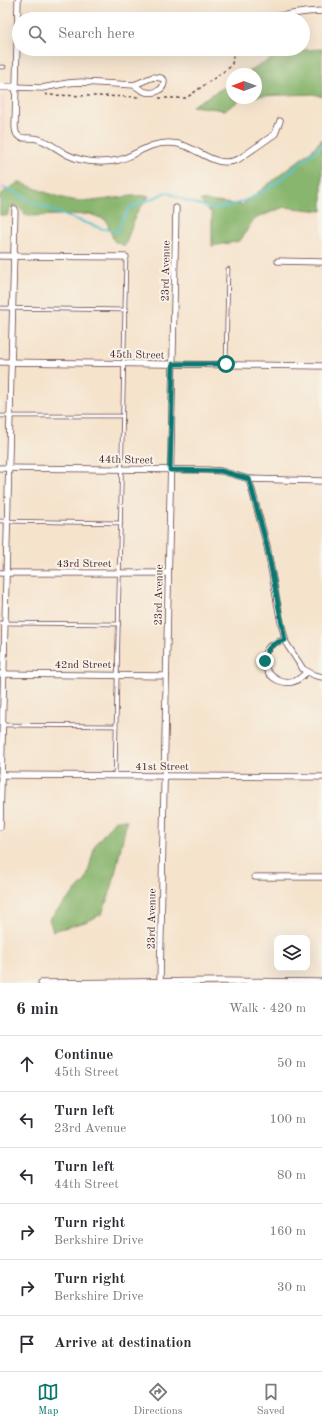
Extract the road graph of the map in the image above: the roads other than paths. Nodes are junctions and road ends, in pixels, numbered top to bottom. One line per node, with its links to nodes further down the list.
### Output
1 (18, 0): 3 (street)
2 (322, 11): 4 (street)
3 (18, 12)
4 (306, 12)
5 (17, 56): 8 (street)
6 (134, 85): 6 (street); 8 (street)
7 (0, 87): 8 (street)
8 (16, 87): 9 (street)
9 (280, 121)
10 (176, 208): 24 (street, 23rd Avenue)
11 (15, 209): 13 (street)
12 (0, 256): 13 (street)
13 (14, 256): 14 (street); 19 (street)
14 (126, 257): 20 (lane)
15 (278, 261): 16 (street)
16 (322, 262)
17 (228, 269): 25 (lane)
18 (0, 308): 19 (lane)
19 (13, 309): 20 (lane); 22 (street)
20 (126, 310): 23 (lane)
21 (0, 362): 22 (street, 45th Street)
22 (11, 362): 23 (street, 45th Street); 28 (street)
23 (124, 364): 24 (street, 45th Street); 29 (lane)
24 (173, 364): 25 (street, 45th Street); 33 (street, 23rd Avenue)
25 (226, 364): 26 (street, 45th Street)
26 (322, 366)
27 (0, 416): 28 (lane)
28 (10, 416): 29 (lane); 31 (street)
29 (123, 416): 32 (lane)
30 (0, 468): 31 (street, 44th Street)
31 (9, 468): 32 (street, 44th Street); 37 (street)
32 (122, 469): 33 (street, 44th Street); 38 (lane)
33 (170, 470): 34 (street, 44th Street); 41 (street, 23rd Avenue)
34 (249, 479): 35 (street, 44th Street); 44 (street)
35 (322, 481)
36 (0, 521): 37 (lane)
37 (8, 521): 38 (lane); 39 (street)
38 (121, 523): 40 (lane)
39 (3, 573): 40 (street, 43rd Street); 42 (street)
40 (120, 573): 41 (street, 43rd Street); 43 (lane)
41 (168, 574): 48 (street, 23rd Avenue)
42 (2, 623): 43 (lane); 46 (street)
43 (119, 624): 47 (lane)
44 (285, 640): 45 (street); 45 (street)
45 (307, 672): 49 (street)
46 (2, 674): 47 (street, 42nd Street); 50 (street)
47 (117, 674): 48 (street, 42nd Street); 51 (lane)
48 (166, 676): 53 (street, 23rd Avenue)
49 (322, 677)
50 (2, 725): 51 (lane); 52 (street)
51 (116, 726): 54 (lane)
52 (1, 776): 54 (street, 41st Street); 56 (street)
53 (164, 776): 54 (street, 41st Street); 55 (street, 41st Street); 59 (street, 23rd Avenue)
54 (115, 777)
55 (322, 777)
56 (0, 827)
57 (255, 877): 58 (street)
58 (322, 877)
59 (160, 982): 60 (street); 62 (street)
60 (220, 982): 61 (street)
61 (322, 982)
62 (41, 983)

